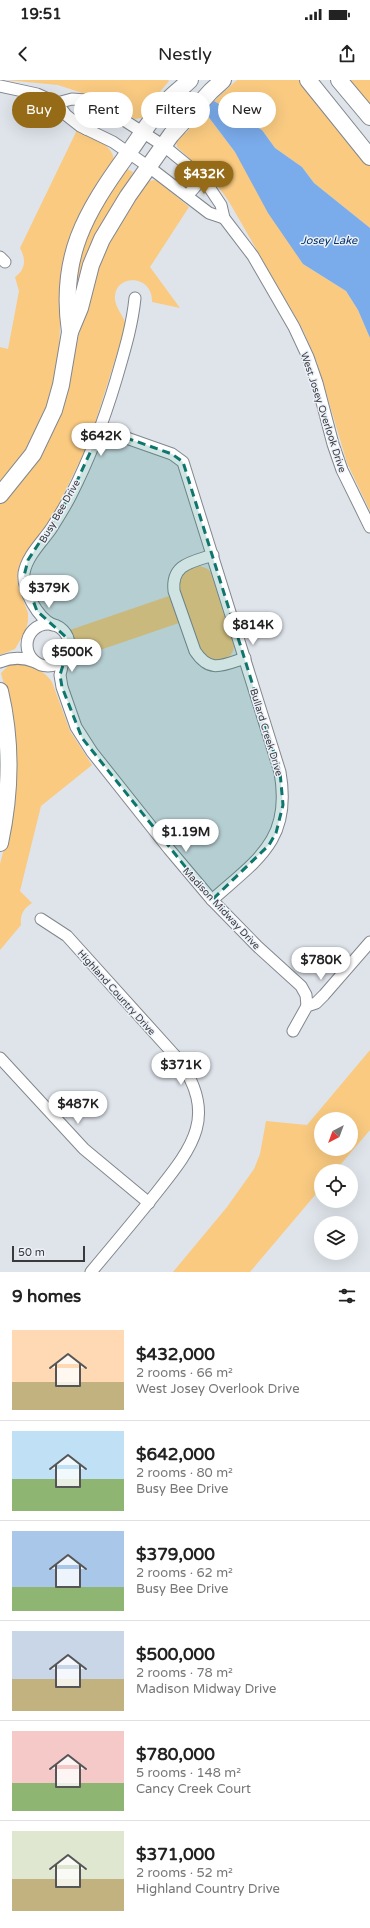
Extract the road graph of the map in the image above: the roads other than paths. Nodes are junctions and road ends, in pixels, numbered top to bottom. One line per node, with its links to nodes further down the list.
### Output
1 (190, 80): 11 (street)
2 (223, 80): 12 (street)
3 (308, 80): 14 (street)
4 (339, 80): 8 (street)
5 (0, 86): 6 (street)
6 (28, 92)
7 (66, 115): 10 (street)
8 (370, 117)
9 (133, 126): 11 (street, West Josey Overlook Drive)
10 (86, 129): 13 (street)
11 (143, 132): 12 (street, West Josey Overlook Drive); 13 (street)
12 (164, 146): 15 (street); 16 (street, West Josey Overlook Drive)
13 (129, 152): 15 (street); 20 (street)
14 (370, 157)
15 (149, 167): 17 (street); 20 (street)
16 (203, 178): 17 (street); 18 (street, West Josey Overlook Drive)
17 (187, 196): 18 (street)
18 (224, 218): 23 (street, West Josey Overlook Drive)
19 (135, 298): 21 (street, Busy Bee Drive)
20 (70, 332): 22 (street)
21 (101, 429): 24 (street, Bullard Creek Drive); 25 (street, Busy Bee Drive)
22 (0, 495)
23 (370, 527)
24 (213, 555): 29 (street, Bullard Creek Drive); 29 (street)
25 (34, 607): 26 (street, Busy Bee Drive); 27 (street)
26 (53, 625): 27 (street); 28 (street)
27 (29, 636): 30 (street); 31 (street)
28 (64, 658): 31 (street); 32 (street, Madison Midway Drive)
29 (245, 658): 35 (street, Bullard Creek Drive)
30 (5, 660): 31 (street)
31 (38, 663): 32 (street, Madison Midway Drive)
32 (62, 687): 35 (street, Madison Midway Drive)
33 (0, 691): 34 (street)
34 (0, 843)
35 (212, 900): 38 (street, Madison Midway Drive)
36 (41, 919): 41 (street, Highland Country Drive)
37 (370, 942): 38 (street)
38 (307, 1006): 39 (street)
39 (293, 1031)
40 (0, 1058): 41 (street)
41 (149, 1203): 42 (street, Highland Country Drive)
42 (91, 1272)

